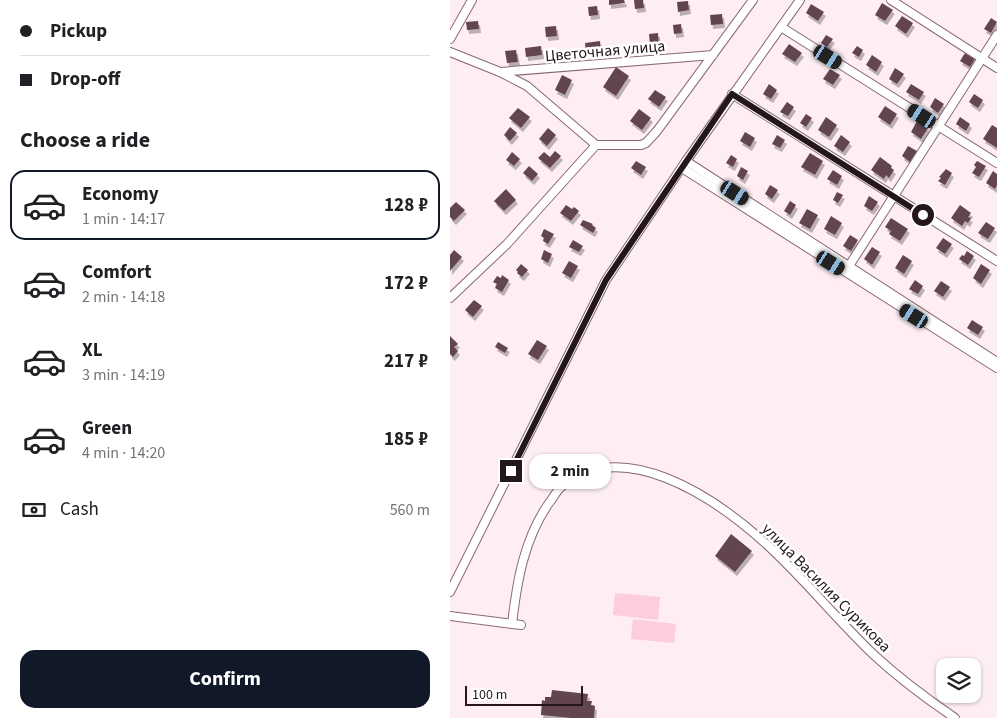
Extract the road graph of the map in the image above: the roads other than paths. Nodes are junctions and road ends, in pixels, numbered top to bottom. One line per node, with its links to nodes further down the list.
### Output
1 (472, 0): 7 (street)
2 (753, 0): 9 (street)
3 (800, 0): 5 (street)
4 (891, 0): 10 (street)
5 (780, 27): 13 (street); 14 (street)
6 (997, 35): 10 (street)
7 (450, 39)
8 (450, 52): 12 (street)
9 (713, 55): 12 (street, Цветочная улица); 15 (street)
10 (982, 58): 11 (street); 14 (street)
11 (997, 68)
12 (500, 72): 15 (street)
13 (732, 94): 17 (street); 18 (street)
14 (938, 126): 16 (street); 18 (street)
15 (596, 145): 21 (street)
16 (997, 163)
17 (684, 165): 20 (street); 23 (street); 24 (street)
18 (893, 196): 19 (street); 20 (street)
19 (997, 261)
20 (849, 266): 22 (street)
21 (450, 298)
22 (997, 362)
23 (997, 368)
24 (450, 592)
25 (450, 616): 26 (street)
26 (512, 624): 27 (street); 28 (street, улица Василия Сурикова)
27 (521, 625)
28 (955, 718)

